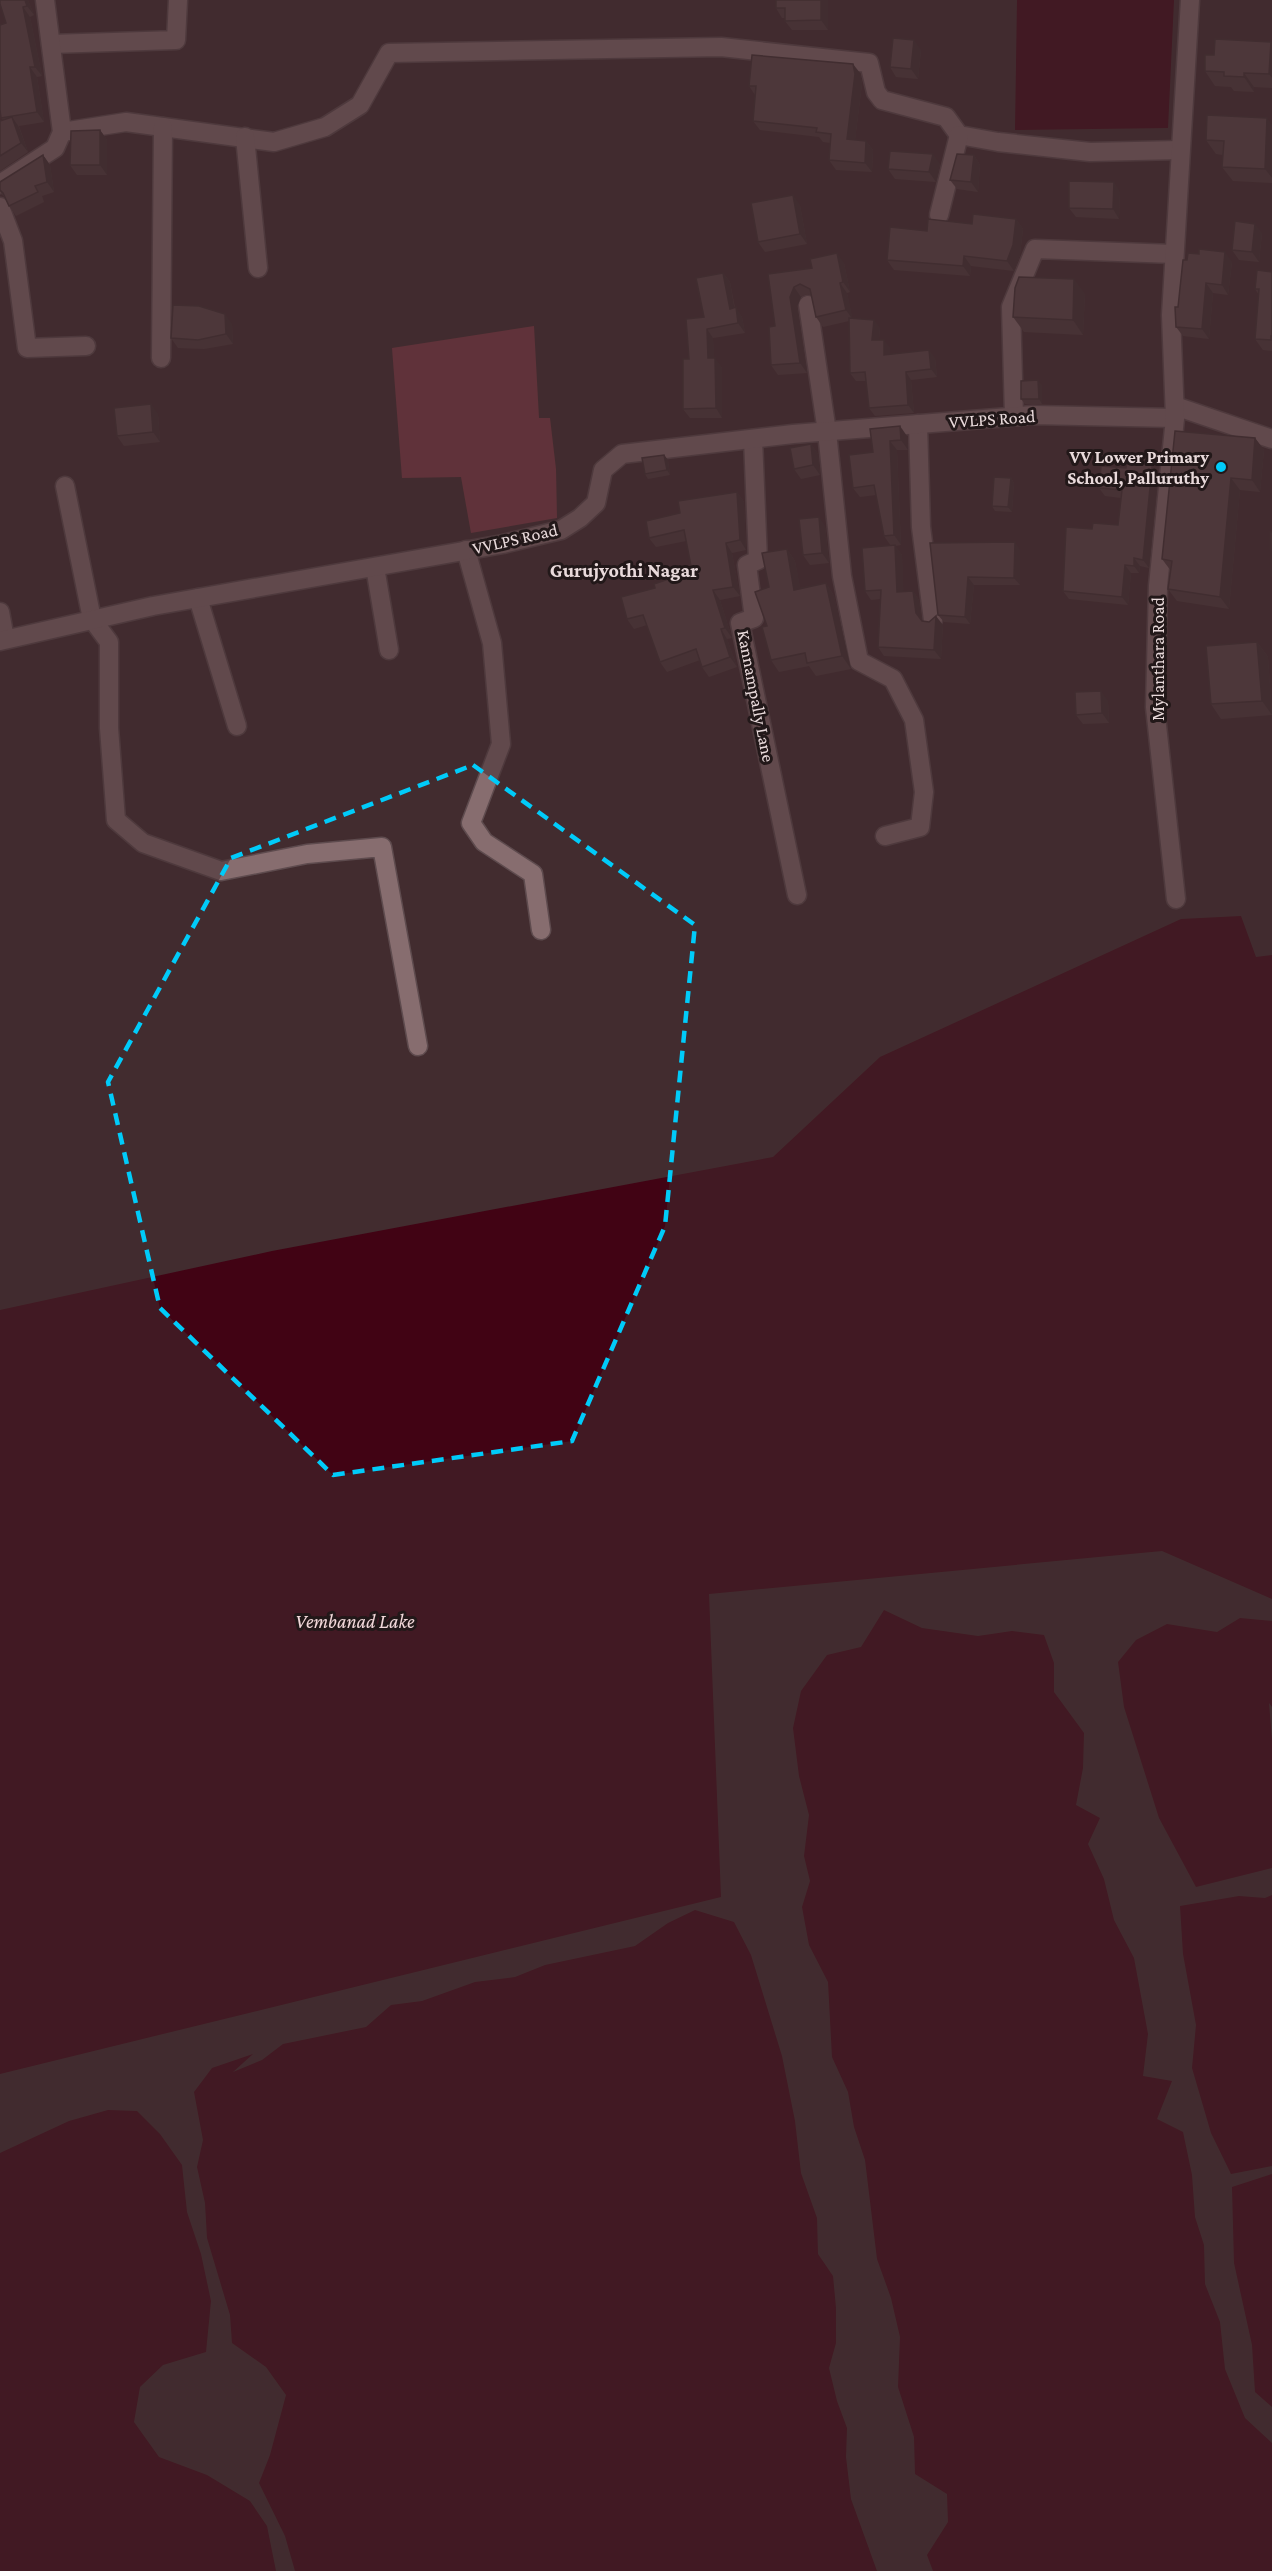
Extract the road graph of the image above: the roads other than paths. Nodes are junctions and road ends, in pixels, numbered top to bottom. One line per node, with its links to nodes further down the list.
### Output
1 (45, 0): 4 (street)
2 (178, 0): 4 (street)
3 (1190, 0): 9 (street, Mylanthara Road)
4 (51, 44): 6 (street)
5 (163, 127): 6 (street); 8 (street); 17 (street)
6 (62, 132): 10 (street)
7 (959, 135): 8 (street); 9 (street); 12 (street)
8 (245, 137): 14 (street)
9 (1180, 150): 13 (street, Mylanthara Road)
10 (0, 184)
11 (0, 207): 16 (street)
12 (939, 215)
13 (1174, 254): 18 (street, Mylanthara Road); 19 (street)
14 (258, 268)
15 (808, 304): 21 (street)
16 (86, 346)
17 (161, 357)
18 (1175, 412): 19 (street, VVLPS Road); 23 (street, VVLPS Road); 36 (street, Mylanthara Road)
19 (1014, 417): 20 (street, VVLPS Road)
20 (918, 424): 21 (street, VVLPS Road); 30 (street)
21 (826, 432): 22 (street, VVLPS Road); 34 (street)
22 (753, 439): 25 (street, VVLPS Road); 35 (street, Kannampally Lane)
23 (1272, 439)
24 (65, 486): 29 (street)
25 (466, 550): 26 (street, VVLPS Road); 37 (street)
26 (375, 567): 27 (street, VVLPS Road); 32 (street)
27 (198, 598): 29 (street, VVLPS Road); 33 (street)
28 (0, 612): 31 (street)
29 (92, 619): 31 (street, VVLPS Road); 38 (street)
30 (933, 620)
31 (2, 640)
32 (389, 650)
33 (237, 726)
34 (885, 836)
35 (797, 895)
36 (1176, 899)
37 (541, 930)
38 (418, 1046)

